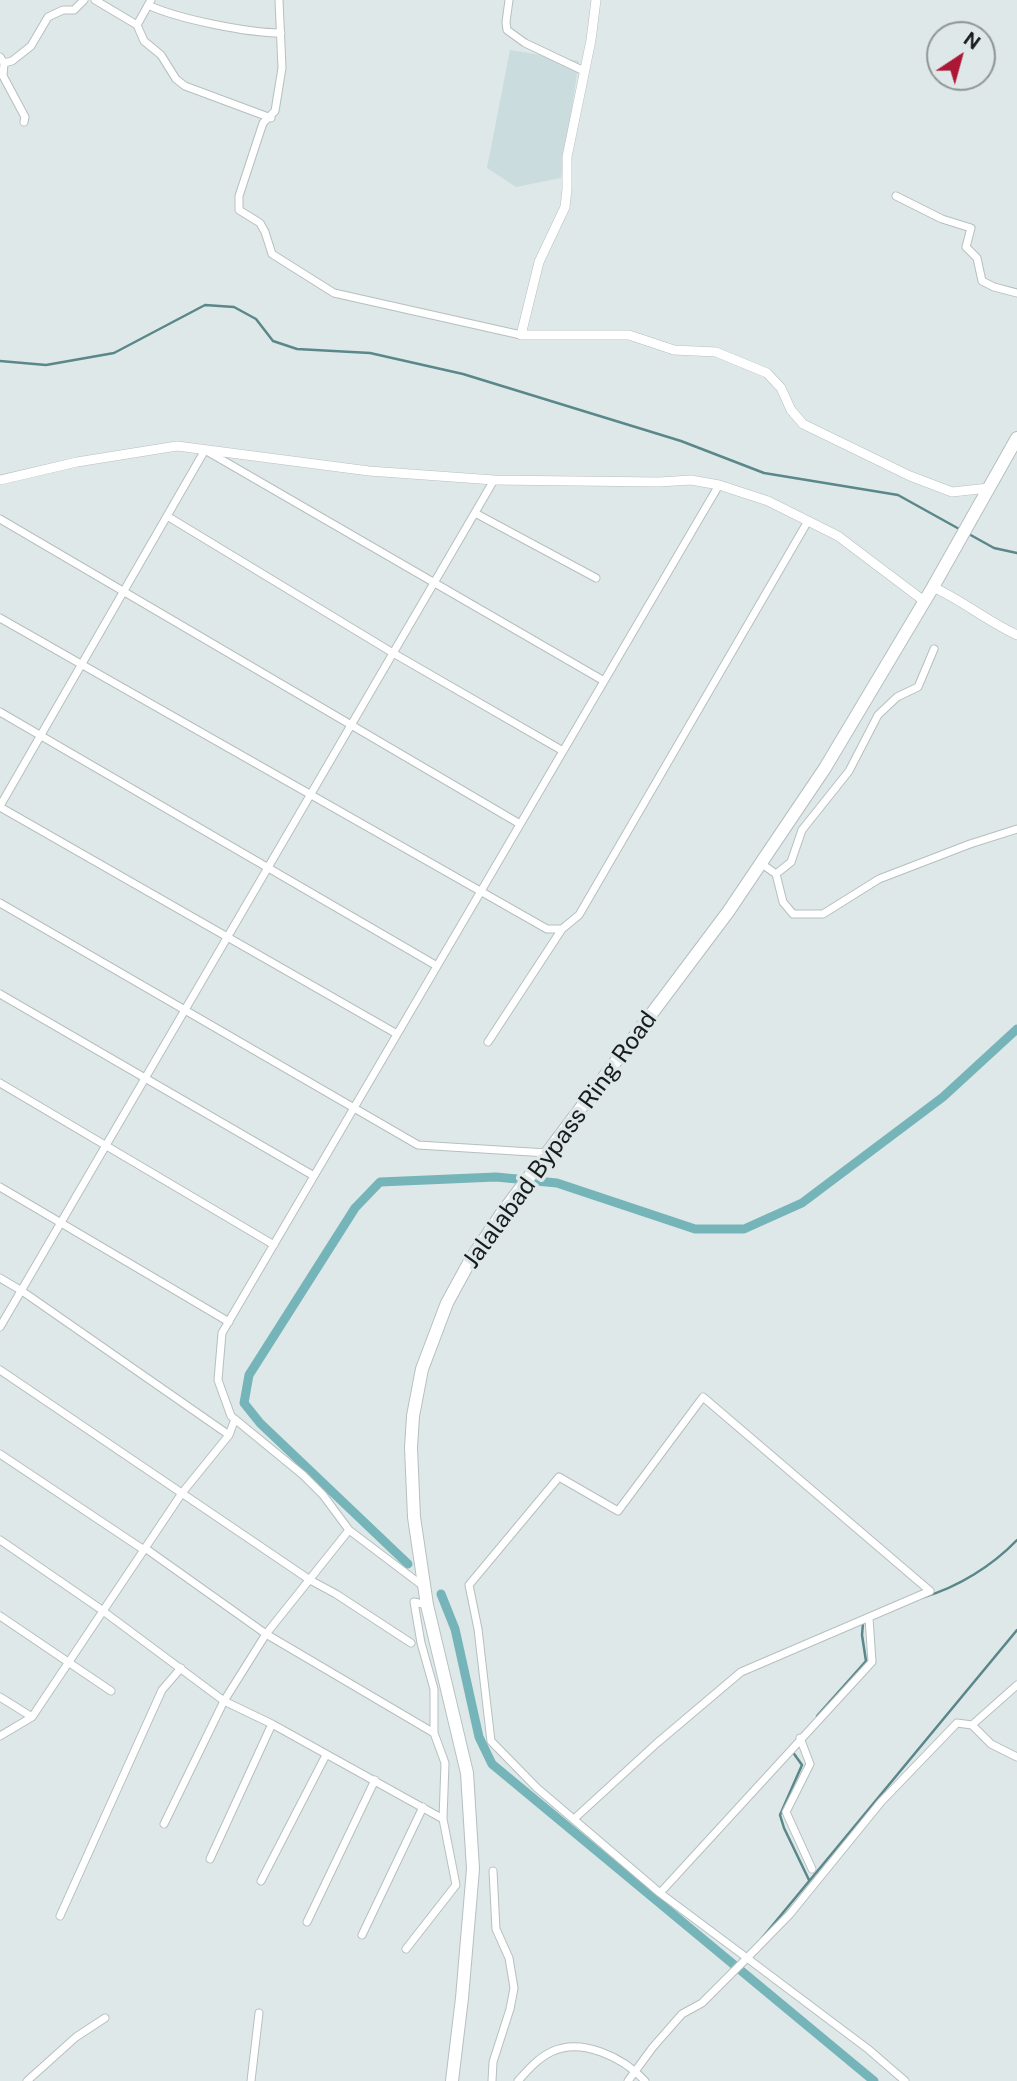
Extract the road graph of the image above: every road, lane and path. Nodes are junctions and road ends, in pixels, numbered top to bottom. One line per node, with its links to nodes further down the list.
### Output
1 (84, 0): 9 (street)
2 (95, 0): 7 (street)
3 (279, 0): 8 (street)
4 (509, 0): 10 (street)
5 (596, 0): 10 (street)
6 (149, 2): 7 (street); 8 (street)
7 (137, 25): 11 (street)
8 (281, 33): 11 (street)
9 (2, 60): 12 (street)
10 (584, 71): 15 (street)
11 (271, 118): 15 (street)
12 (24, 122)
13 (896, 196): 14 (street)
14 (1017, 293)
15 (521, 335): 21 (street)
16 (1017, 438): 21 (highway, Jalalabad Bypass Ring Road)
17 (205, 450): 18 (street); 19 (street); 23 (street); 27 (street)
18 (494, 480): 20 (street); 22 (street)
19 (0, 481)
20 (719, 485): 25 (street); 36 (street)
21 (989, 488): 28 (highway, Jalalabad Bypass Ring Road)
22 (474, 513): 26 (street); 27 (street)
23 (167, 516): 29 (street); 34 (street)
24 (0, 519): 29 (street)
25 (808, 521): 30 (street); 50 (street)
26 (596, 578)
27 (434, 582): 34 (street); 36 (street)
28 (933, 587): 30 (highway, Jalalabad Bypass Ring Road); 32 (street)
29 (123, 592): 35 (street); 38 (street)
30 (924, 601): 45 (highway, Jalalabad Bypass Ring Road)
31 (0, 618): 35 (street)
32 (1017, 635)
33 (934, 649): 47 (street)
34 (393, 653): 38 (street); 40 (street)
35 (82, 664): 39 (street); 41 (street)
36 (604, 681): 40 (street)
37 (0, 712): 39 (street)
38 (351, 726): 41 (street); 43 (street)
39 (41, 736): 42 (street); 46 (street)
40 (563, 751): 43 (street)
41 (311, 795): 46 (street); 48 (street)
42 (0, 807): 51 (street)
43 (520, 824): 48 (street)
44 (1017, 829): 47 (street)
45 (762, 864): 47 (street); 61 (highway, Jalalabad Bypass Ring Road)
46 (267, 867): 51 (street); 52 (street)
47 (776, 874)
48 (481, 891): 50 (street); 52 (street)
49 (0, 903): 54 (street)
50 (562, 929): 56 (street)
51 (228, 937): 54 (street); 55 (street)
52 (437, 966): 55 (street)
53 (0, 994): 57 (street)
54 (186, 1011): 57 (street); 59 (street)
55 (397, 1034): 59 (street)
56 (488, 1042)
57 (146, 1079): 60 (street); 62 (street)
58 (0, 1083): 60 (street)
59 (354, 1108): 61 (street); 62 (street)
60 (107, 1146): 64 (street); 65 (street)
61 (547, 1153): 79 (highway, Jalalabad Bypass Ring Road)
62 (314, 1176): 65 (street)
63 (0, 1186): 64 (street)
64 (62, 1223): 67 (street); 68 (street)
65 (274, 1245): 68 (street)
66 (0, 1278): 67 (street)
67 (22, 1291): 69 (street); 72 (street)
68 (229, 1322): 71 (street)
69 (0, 1328)
70 (0, 1370): 74 (street)
71 (235, 1419): 72 (street); 75 (street)
72 (229, 1435): 74 (street)
73 (0, 1454): 77 (street)
74 (182, 1493): 77 (street); 78 (street)
75 (349, 1530): 78 (street); 79 (street)
76 (0, 1540): 81 (street)
77 (145, 1548): 81 (street); 84 (street)
78 (310, 1580): 84 (street); 85 (street)
79 (425, 1587): 80 (highway, Jalalabad Bypass Ring Road)
80 (427, 1605): 95 (street); 120 (highway, Jalalabad Bypass Ring Road)
81 (102, 1610): 86 (street); 87 (street)
82 (0, 1616): 86 (street)
83 (869, 1618): 97 (street); 103 (street); 103 (street)
84 (267, 1634): 91 (street); 95 (street)
85 (411, 1643)
86 (68, 1662): 89 (street); 92 (street)
87 (181, 1668): 91 (street); 110 (street)
88 (1017, 1685): 94 (street)
89 (111, 1691)
90 (0, 1697): 92 (street)
91 (224, 1701): 93 (street); 104 (street)
92 (32, 1717): 96 (street)
93 (272, 1724): 98 (street); 105 (street)
94 (972, 1725): 99 (street); 114 (street)
95 (434, 1733): 102 (street)
96 (0, 1736)
97 (800, 1738): 106 (street); 109 (street)
98 (326, 1755): 100 (street); 108 (street)
99 (1017, 1757)
100 (375, 1780): 101 (street); 111 (street)
101 (423, 1807): 102 (street); 112 (street)
102 (443, 1819): 113 (street)
103 (574, 1819): 109 (street)
104 (164, 1824)
105 (210, 1859)
106 (812, 1869)
107 (493, 1871): 121 (street)
108 (261, 1881)
109 (660, 1893): 114 (street)
110 (60, 1916)
111 (307, 1922)
112 (362, 1935)
113 (406, 1949)
114 (747, 1958): 117 (street); 125 (street)
115 (259, 2013): 119 (street)
116 (105, 2018): 118 (street)
117 (635, 2071): 122 (street); 123 (street); 124 (street)
118 (27, 2081)
119 (251, 2081)
120 (452, 2081)
121 (492, 2081)
122 (518, 2081)
123 (628, 2081)
124 (645, 2081)
125 (905, 2081)

